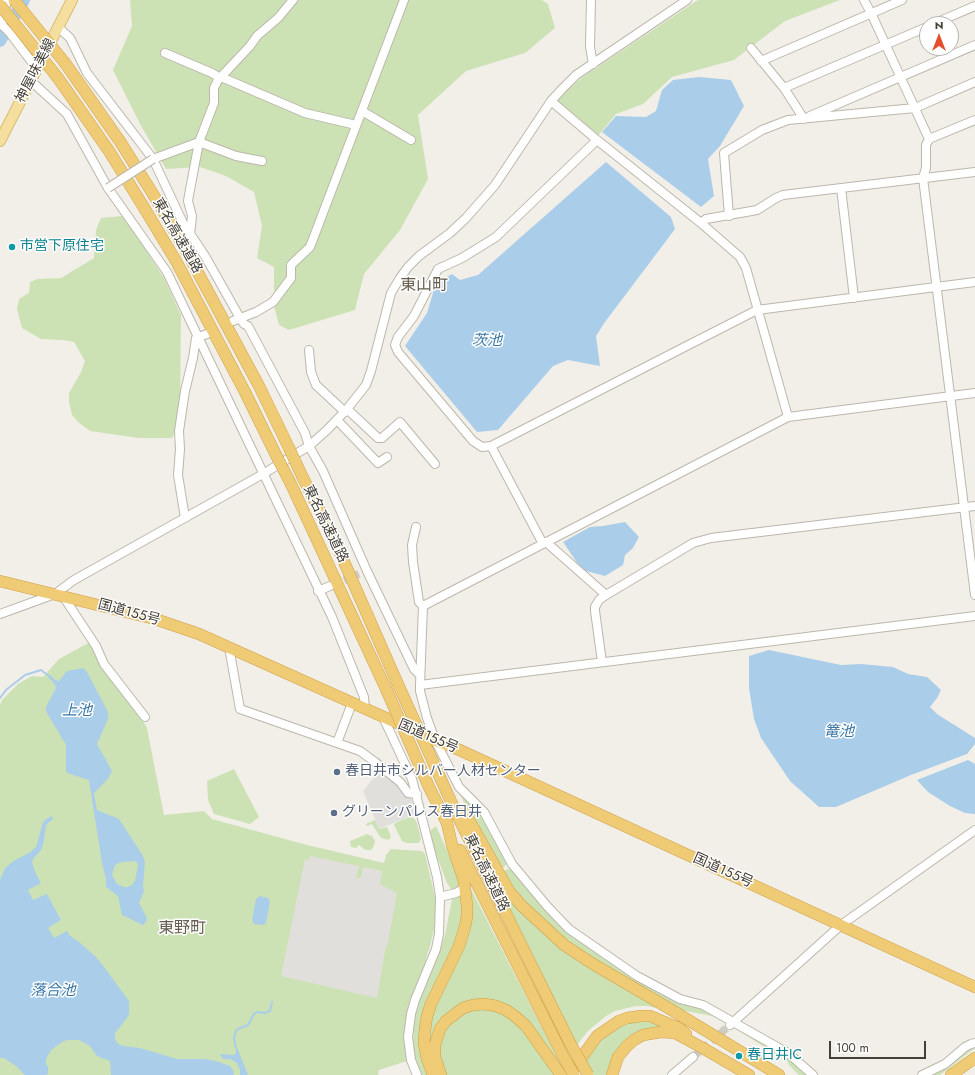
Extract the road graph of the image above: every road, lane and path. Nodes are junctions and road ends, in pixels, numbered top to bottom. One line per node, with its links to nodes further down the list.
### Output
1 (7, 0): 14 (street)
2 (14, 0): 94 (highway, 東名高速道路, bridge)
3 (72, 0): 15 (main road, 神屋味美線)
4 (293, 0): 25 (street)
5 (404, 0): 31 (street)
6 (591, 0): 22 (street)
7 (687, 0): 22 (street)
8 (864, 0): 12 (street)
9 (902, 0): 12 (street)
10 (0, 5): 95 (highway, 東名高速道路, bridge)
11 (975, 6): 13 (street)
12 (871, 13): 17 (street); 21 (street)
13 (952, 16)
14 (0, 23): 23 (street)
15 (58, 27): 23 (main road, 神屋味美線); 40 (street)
16 (919, 30): 17 (street)
17 (886, 44): 24 (street); 28 (street)
18 (975, 45): 24 (street)
19 (751, 48): 21 (street)
20 (165, 53): 25 (street)
21 (761, 61): 28 (street)
22 (593, 64): 29 (street)
23 (37, 69): 26 (main road, 神屋味美線)
24 (902, 76): 30 (street); 32 (street)
25 (219, 79): 34 (street); 39 (street)
26 (31, 81): 38 (main road, 神屋味美線); 44 (street)
27 (975, 82): 30 (street)
28 (784, 88): 32 (street)
29 (551, 101): 37 (street); 59 (street)
30 (915, 108): 32 (street); 35 (street)
31 (362, 111): 34 (street); 36 (street)
32 (804, 119): 46 (street)
33 (975, 120): 35 (street)
34 (356, 125): 53 (street)
35 (930, 139): 43 (street)
36 (411, 140)
37 (597, 140): 47 (street); 63 (street)
38 (0, 141)
39 (199, 142): 40 (street); 41 (street); 48 (street)
40 (154, 159): 44 (street, bridge); 48 (street)
41 (262, 161)
42 (975, 172): 43 (street)
43 (923, 178): 45 (street); 50 (street)
44 (108, 188): 55 (street)
45 (841, 188): 46 (street); 51 (street)
46 (729, 216): 47 (street)
47 (701, 223): 52 (street)
48 (190, 235): 53 (street)
49 (975, 282): 50 (street)
50 (937, 287): 51 (street); 58 (street)
51 (854, 298): 52 (street)
52 (757, 310): 60 (street); 63 (street)
53 (237, 320): 62 (street)
54 (207, 334): 55 (street)
55 (198, 338): 66 (street); 69 (street)
56 (309, 350): 59 (street)
57 (975, 394): 58 (street)
58 (950, 397): 60 (street); 68 (street)
59 (346, 410): 61 (street); 65 (street)
60 (788, 417): 71 (street)
61 (338, 420): 62 (street); 64 (street)
62 (309, 446): 66 (street); 72 (street)
63 (491, 446): 71 (street)
64 (387, 457)
65 (435, 464)
66 (263, 474): 69 (street); 76 (street)
67 (975, 506): 68 (street)
68 (964, 507): 78 (street); 79 (street)
69 (185, 518): 77 (street)
70 (416, 527): 80 (street)
71 (544, 543): 78 (street); 80 (street)
72 (367, 571): 73 (street); 85 (street)
73 (359, 574)
74 (0, 581): 77 (highway, 国道155号)
75 (330, 586): 76 (street)
76 (318, 591): 88 (street)
77 (59, 595): 81 (street); 83 (highway, 国道155号); 89 (street)
78 (606, 595): 84 (street)
79 (975, 595)
80 (423, 606): 85 (street)
81 (0, 614)
82 (975, 616): 84 (street)
83 (229, 647): 87 (highway, 国道155号); 92 (street)
84 (602, 662): 86 (street)
85 (420, 675): 86 (street)
86 (420, 685): 91 (street)
87 (352, 703): 88 (highway, 国道155号); 92 (street)
88 (365, 709): 90 (highway, 国道155号)
89 (145, 717)
90 (383, 717): 91 (highway, 国道155号); 93 (street)
91 (434, 740): 97 (street); 101 (highway, 国道155号)
92 (337, 743): 93 (street)
93 (417, 794): 100 (street)
94 (461, 815): 103 (highway); 115 (highway, 東名高速道路, bridge)
95 (447, 823): 111 (highway); 114 (highway, 東名高速道路, bridge)
96 (975, 830): 101 (street)
97 (512, 864): 98 (street); 104 (street)
98 (501, 871)
99 (461, 890): 100 (street)
100 (440, 897): 110 (street)
101 (841, 925): 102 (highway, 国道155号); 104 (street)
102 (975, 987)
103 (691, 1023): 109 (highway); 119 (highway)
104 (732, 1024): 120 (street)
105 (975, 1043): 121 (street)
106 (702, 1047): 113 (highway); 116 (highway); 118 (highway)
107 (693, 1057): 117 (street)
108 (975, 1059): 122 (highway); 123 (highway)
109 (559, 1072): 112 (highway)
110 (417, 1075)
111 (433, 1075)
112 (441, 1075)
113 (569, 1075)
114 (574, 1075)
115 (588, 1075)
116 (612, 1075)
117 (672, 1075)
118 (749, 1075)
119 (779, 1075)
120 (813, 1075)
121 (922, 1075)
122 (951, 1075)
123 (957, 1075)

